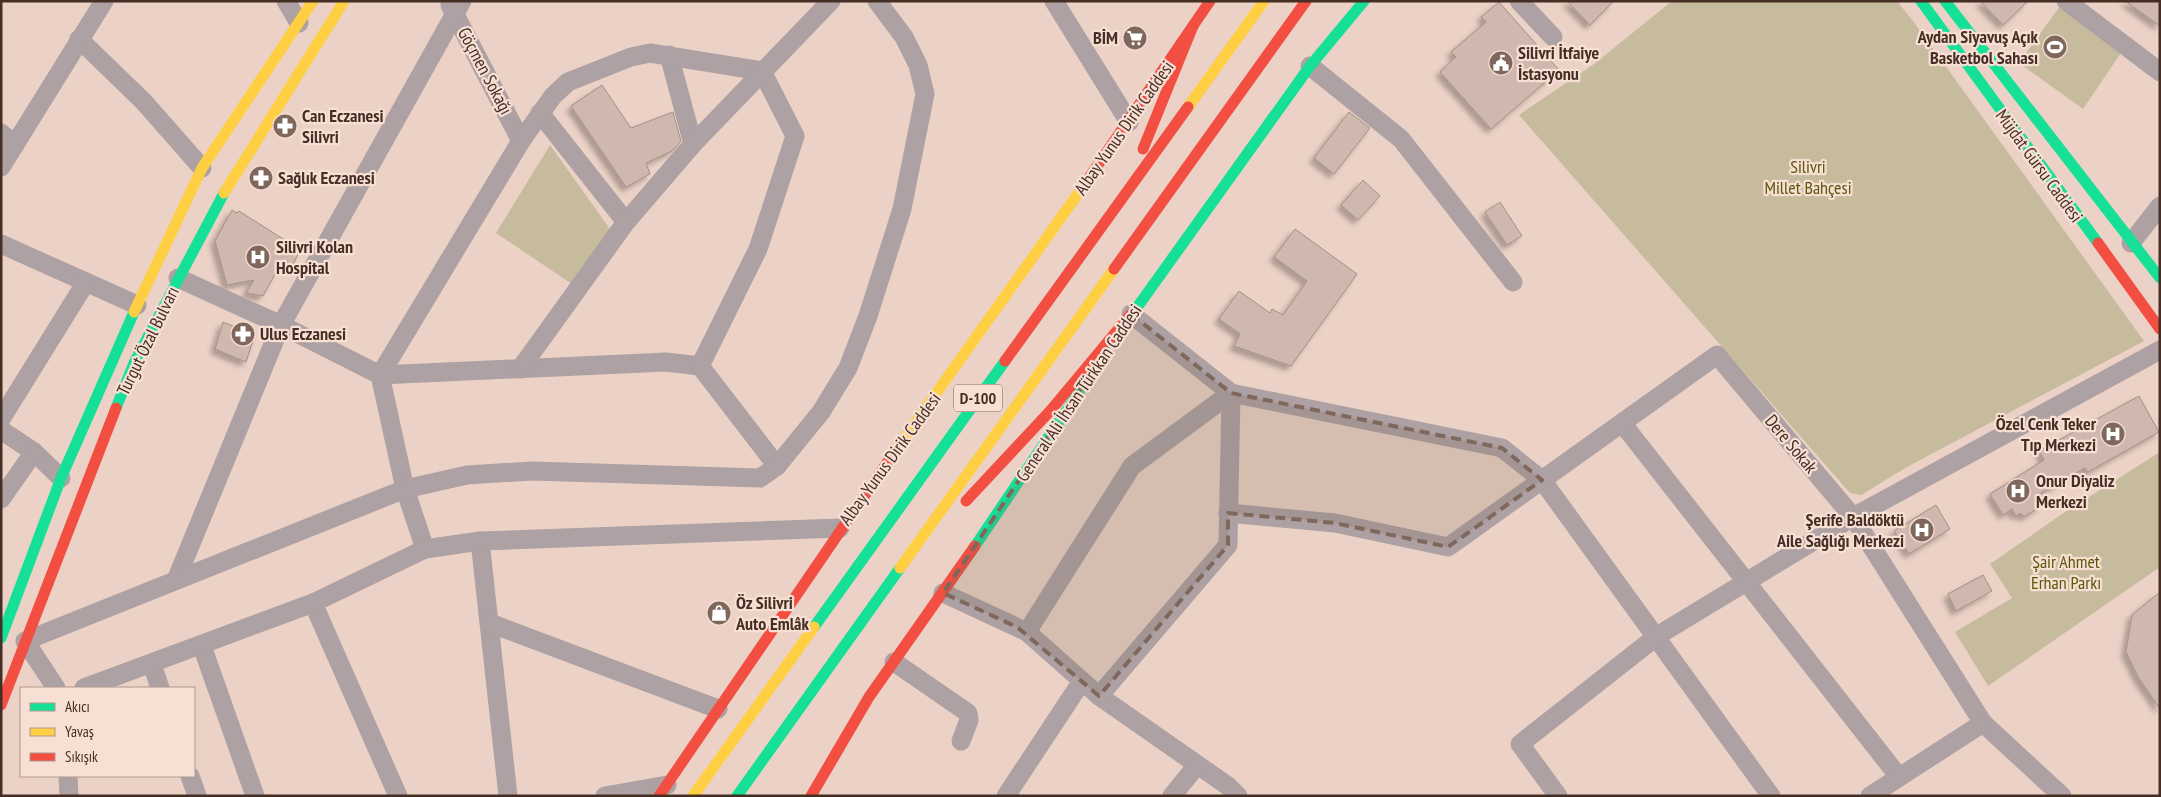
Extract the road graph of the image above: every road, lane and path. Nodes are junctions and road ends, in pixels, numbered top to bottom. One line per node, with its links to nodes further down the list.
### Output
1 (104, 1): 20 (street)
2 (286, 1): 17 (street)
3 (313, 1): 17 (main road, Turgut Özal Bulvarı)
4 (344, 1): 37 (main road, Turgut Özal Bulvarı)
5 (831, 1): 23 (street)
6 (877, 1): 54 (street)
7 (1054, 1): 26 (street)
8 (1264, 1): 32 (main road, D-100)
9 (1306, 1): 64 (main road, D-100)
10 (1364, 1): 22 (main road, General Ali İhsan Türkkan Caddesi)
11 (1519, 1): 19 (street)
12 (1945, 1): 35 (main road, Müjdat Gürsu Caddesi)
13 (2066, 1): 24 (street)
14 (1208, 2): 18 (main road, Albay Yunus Dirik Caddesi)
15 (1923, 3): 44 (main road, Müjdat Gürsu Caddesi)
16 (455, 5): 28 (street, Göçmen Sokağı); 43 (street)
17 (299, 23): 31 (main road, Turgut Özal Bulvarı)
18 (1194, 26): 26 (main road, Albay Yunus Dirik Caddesi); 32 (main road)
19 (1554, 37)
20 (79, 39): 27 (street); 31 (street)
21 (669, 55): 23 (street); 25 (street); 29 (street)
22 (1310, 66): 40 (street); 42 (main road, General Ali İhsan Türkkan Caddesi)
23 (762, 71): 29 (street); 46 (street)
24 (2160, 72)
25 (540, 113): 28 (street); 34 (street)
26 (1129, 122): 61 (main road, Albay Yunus Dirik Caddesi)
27 (8, 139): 30 (street)
28 (521, 140): 48 (street)
29 (693, 144): 34 (street)
30 (1, 167)
31 (202, 168): 41 (main road, Turgut Özal Bulvarı)
32 (1120, 200): 97 (main road, D-100)
33 (2160, 206): 35 (street)
34 (626, 222): 47 (street)
35 (2131, 243): 38 (main road, Müjdat Gürsu Caddesi)
36 (1, 244): 39 (street)
37 (178, 278): 43 (street); 73 (main road, Turgut Özal Bulvarı)
38 (2160, 278)
39 (86, 282): 41 (street); 50 (street)
40 (1513, 282)
41 (137, 305): 55 (main road, Turgut Özal Bulvarı)
42 (1131, 314): 49 (street); 64 (main road); 67 (main road, General Ali İhsan Türkkan Caddesi)
43 (280, 325): 48 (street); 65 (street)
44 (2160, 329)
45 (2160, 350): 60 (street)
46 (700, 366): 47 (street); 54 (street)
47 (520, 369): 48 (street)
48 (380, 375): 57 (street)
49 (1231, 393): 56 (street); 59 (street); 70 (street)
50 (1, 419)
51 (1622, 423): 56 (street, Dere Sokak); 60 (street, Dere Sokak); 66 (street)
52 (1, 430): 53 (street)
53 (34, 452): 55 (street); 58 (street)
54 (777, 466): 57 (street)
55 (62, 478): 72 (main road, Turgut Özal Bulvarı)
56 (1542, 480): 59 (street, Dere Sokak); 71 (street)
57 (405, 490): 63 (street); 65 (street)
58 (1, 499)
59 (1228, 513): 81 (street)
60 (1853, 518): 66 (street); 84 (street, Dere Sokak)
61 (840, 528): 62 (street); 83 (main road, Albay Yunus Dirik Caddesi)
62 (480, 541): 63 (street); 69 (street)
63 (425, 549): 68 (street)
64 (904, 562): 98 (main road, D-100)
65 (176, 580): 73 (street)
66 (1748, 581): 71 (street); 89 (street)
67 (943, 593): 70 (street); 75 (main road, General Ali İhsan Türkkan Caddesi)
68 (313, 603): 74 (street); 94 (street)
69 (490, 623): 83 (street); 95 (street)
70 (1027, 632): 77 (street)
71 (1657, 636): 103 (street); 104 (street)
72 (1, 638)
73 (25, 641): 78 (street); 82 (main road, Turgut Özal Bulvarı)
74 (202, 646): 76 (street); 93 (street)
75 (894, 662): 85 (street); 99 (main road, General Ali İhsan Türkkan Caddesi)
76 (152, 664): 79 (street); 80 (street)
77 (1082, 681): 81 (street); 100 (street)
78 (55, 687)
79 (87, 687)
80 (160, 687)
81 (1099, 696): 86 (street)
82 (1, 706)
83 (718, 710): 90 (main road, Albay Yunus Dirik Caddesi)
84 (1983, 723): 89 (street); 106 (street, Dere Sokak)
85 (961, 741)
86 (1197, 765): 101 (street); 102 (street)
87 (68, 777): 91 (street)
88 (190, 777): 92 (street)
89 (1899, 777): 105 (street)
90 (663, 791): 96 (street)
91 (69, 796)
92 (197, 796)
93 (255, 796)
94 (398, 796)
95 (508, 796)
96 (605, 796)
97 (693, 796)
98 (737, 796)
99 (811, 796)
100 (1006, 796)
101 (1172, 796)
102 (1238, 796)
103 (1558, 796)
104 (1771, 796)
105 (1870, 796)
106 (2062, 796)

